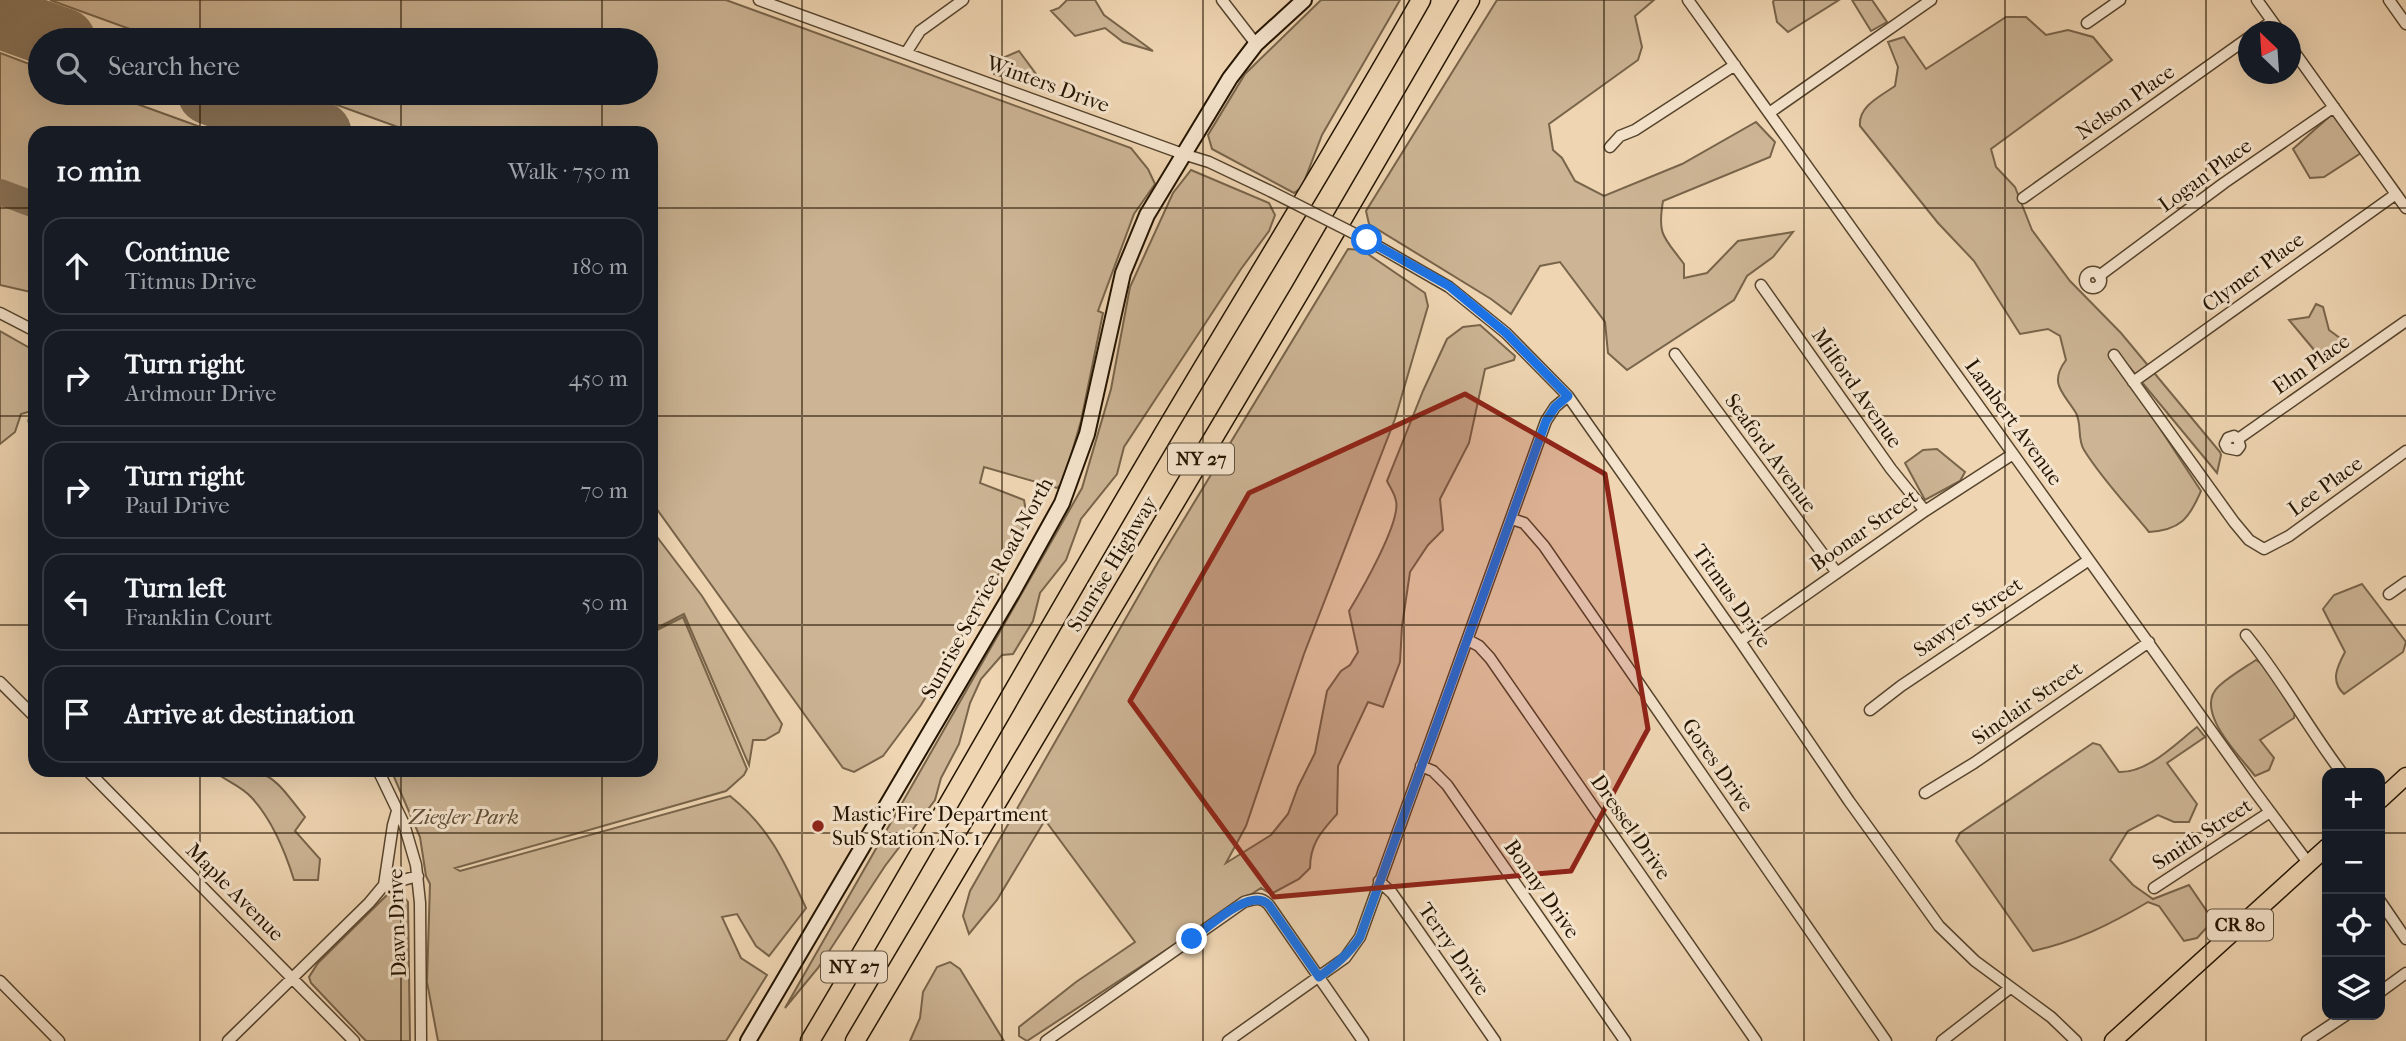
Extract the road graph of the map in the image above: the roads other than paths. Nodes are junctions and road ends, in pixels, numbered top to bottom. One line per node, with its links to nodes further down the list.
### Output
1 (759, 0): 17 (street, Winters Drive)
2 (962, 0): 17 (street)
3 (1222, 0): 15 (street)
4 (1304, 0): 15 (street, Sunrise Service Road North)
5 (1421, 0): 83 (highway, Sunrise Highway / NY 27)
6 (1470, 0): 84 (highway, Sunrise Highway / NY 27)
7 (1688, 0): 19 (street, Lambert Avenue)
8 (1931, 0): 21 (street)
9 (2120, 0): 13 (street)
10 (2258, 0): 12 (street)
11 (2389, 0): 14 (street)
12 (2272, 21)
13 (2087, 23)
14 (2406, 24)
15 (1256, 44): 23 (street, Sunrise Service Road North)
16 (2238, 46): 25 (street, Nelson Place)
17 (906, 53): 23 (street, Winters Drive)
18 (2301, 60): 20 (street)
19 (1735, 65): 21 (street, Lambert Avenue); 22 (street)
20 (2334, 107): 24 (street); 28 (street, Logan Place)
21 (1769, 113): 39 (street, Lambert Avenue)
22 (1610, 148)
23 (1183, 154): 27 (street, Winters Drive, bridge); 82 (street, Sunrise Service Road North)
24 (2396, 194): 26 (street); 35 (street, Clymer Place)
25 (2023, 198)
26 (2406, 208)
27 (1319, 215): 36 (street, Titmus Drive, bridge)
28 (2099, 275)
29 (1761, 285): 40 (street, Milford Avenue)
30 (0, 313): 32 (street)
31 (2406, 321): 37 (street, Elm Place)
32 (28, 327)
33 (1675, 354): 43 (street, Seaford Avenue)
34 (2114, 355): 35 (street)
35 (2133, 382): 38 (street, Lee Place)
36 (1568, 396): 41 (street); 48 (street, Titmus Drive)
37 (2238, 439)
38 (2406, 452)
39 (2013, 454): 40 (street, Boonar Street); 42 (street, Lambert Avenue)
40 (1925, 511): 43 (street, Boonar Street)
41 (1512, 519): 47 (street); 90 (street, Gores Drive)
42 (2089, 559): 49 (street, Lambert Avenue); 52 (street, Sawyer Street)
43 (1837, 573): 48 (street, Boonar Street)
44 (2406, 582): 45 (street)
45 (2389, 594)
46 (2246, 635): 54 (street)
47 (1468, 640): 53 (street); 89 (street, Dressel Drive)
48 (1740, 641): 74 (street, Titmus Drive)
49 (2149, 642): 58 (street, Sinclair Street); 61 (street, Lambert Avenue)
50 (0, 681): 51 (street)
51 (28, 710)
52 (1870, 710)
53 (1421, 766): 65 (street); 88 (street, Bonny Drive)
54 (2338, 768)
55 (2406, 776): 59 (main road)
56 (94, 777): 71 (street, Maple Avenue)
57 (382, 777): 60 (street, Dawn Drive)
58 (1925, 793)
59 (2385, 795)
60 (397, 811): 64 (street, Dawn Drive); 66 (street)
61 (2270, 811): 63 (street, Lambert Avenue); 67 (street, Smith Street)
62 (2322, 852): 63 (main road, CR 80)
63 (2309, 864): 93 (main road, CR 80)
64 (418, 876): 66 (street); 81 (street, Dawn Drive)
65 (1379, 881): 72 (street); 87 (street, Terry Drive)
66 (383, 885): 71 (street)
67 (2154, 888)
68 (2385, 908): 69 (street)
69 (2406, 939)
70 (2406, 973): 75 (street)
71 (292, 977): 79 (street); 80 (street, Maple Avenue)
72 (1319, 977): 77 (street); 85 (street); 86 (street)
73 (0, 981): 78 (street)
74 (2010, 988): 91 (street); 92 (street, Titmus Drive)
75 (2385, 988)
76 (2338, 1020): 94 (street)
77 (1230, 1040)
78 (59, 1041)
79 (228, 1041)
80 (354, 1041)
81 (421, 1041)
82 (748, 1041)
83 (810, 1041)
84 (855, 1041)
85 (1046, 1041)
86 (1363, 1041)
87 (1495, 1041)
88 (1625, 1041)
89 (1756, 1041)
90 (1886, 1041)
91 (1942, 1041)
92 (2076, 1041)
93 (2113, 1041)
94 (2307, 1041)

